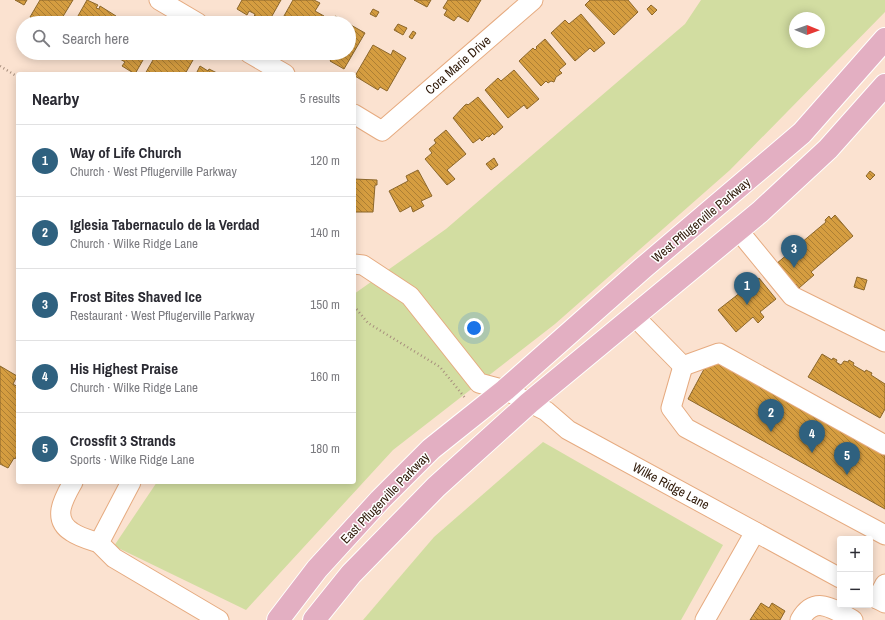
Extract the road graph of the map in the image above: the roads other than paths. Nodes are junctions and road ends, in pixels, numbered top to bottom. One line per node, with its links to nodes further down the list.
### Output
1 (159, 0): 3 (street)
2 (533, 0): 8 (street, Cora Marie Drive)
3 (186, 16)
4 (885, 39): 14 (main road, West Pflugerville Parkway)
5 (261, 60): 6 (street)
6 (282, 72)
7 (885, 85): 9 (main road)
8 (356, 115)
9 (738, 230): 11 (main road); 12 (street)
10 (356, 264): 14 (street, Wilke Ridge Lane)
11 (634, 316): 13 (street); 15 (main road)
12 (885, 342)
13 (683, 366): 16 (street); 20 (street)
14 (505, 390): 15 (street, Wilke Ridge Lane); 24 (main road, East Pflugerville Parkway)
15 (530, 403): 19 (street, Wilke Ridge Lane); 25 (main road)
16 (885, 445)
17 (72, 484): 21 (street)
18 (130, 484): 21 (street)
19 (755, 532): 22 (street, Wilke Ridge Lane); 26 (street)
20 (885, 535)
21 (99, 543): 23 (street)
22 (837, 576)
23 (219, 620)
24 (278, 620)
25 (314, 620)
26 (705, 620)
27 (800, 620): 28 (street)
28 (853, 620)

